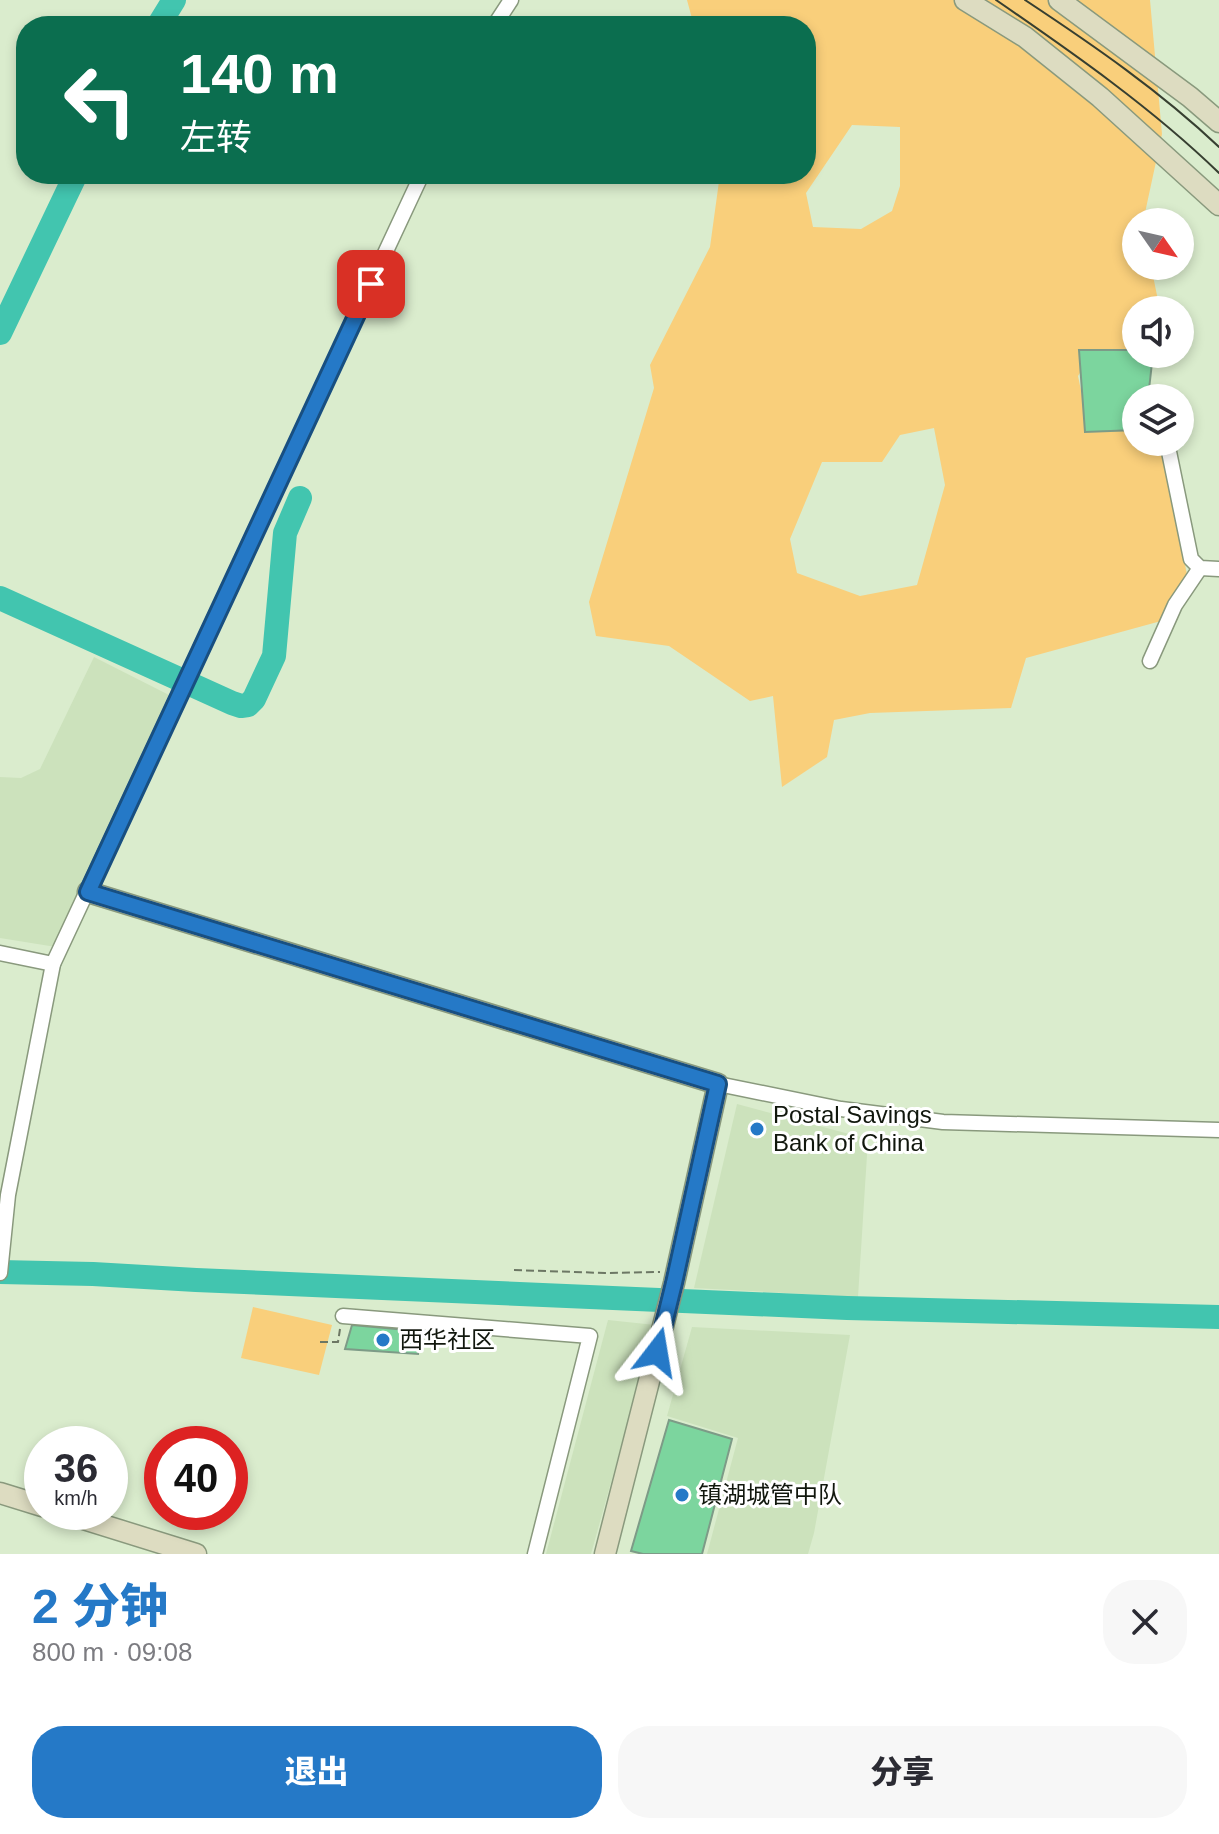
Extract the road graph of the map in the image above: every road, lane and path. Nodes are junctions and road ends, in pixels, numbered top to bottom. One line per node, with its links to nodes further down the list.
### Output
1 (965, 0): 5 (street)
2 (1059, 0): 3 (street)
3 (1219, 122)
4 (417, 184): 10 (street)
5 (1219, 205)
6 (1170, 456): 7 (street)
7 (1200, 568): 8 (street); 9 (street)
8 (1219, 569)
9 (1150, 661)
10 (88, 892): 12 (street); 13 (street)
11 (0, 953): 12 (street)
12 (53, 964): 15 (street)
13 (718, 1084): 14 (street); 17 (street)
14 (1219, 1130)
15 (1, 1266)
16 (514, 1270): 17 (path)
17 (676, 1278): 25 (street)
18 (343, 1316): 19 (path); 24 (street)
19 (320, 1342)
20 (0, 1493): 21 (street)
21 (24, 1500)
22 (119, 1530): 23 (street)
23 (196, 1554)
24 (535, 1554)
25 (605, 1554)

